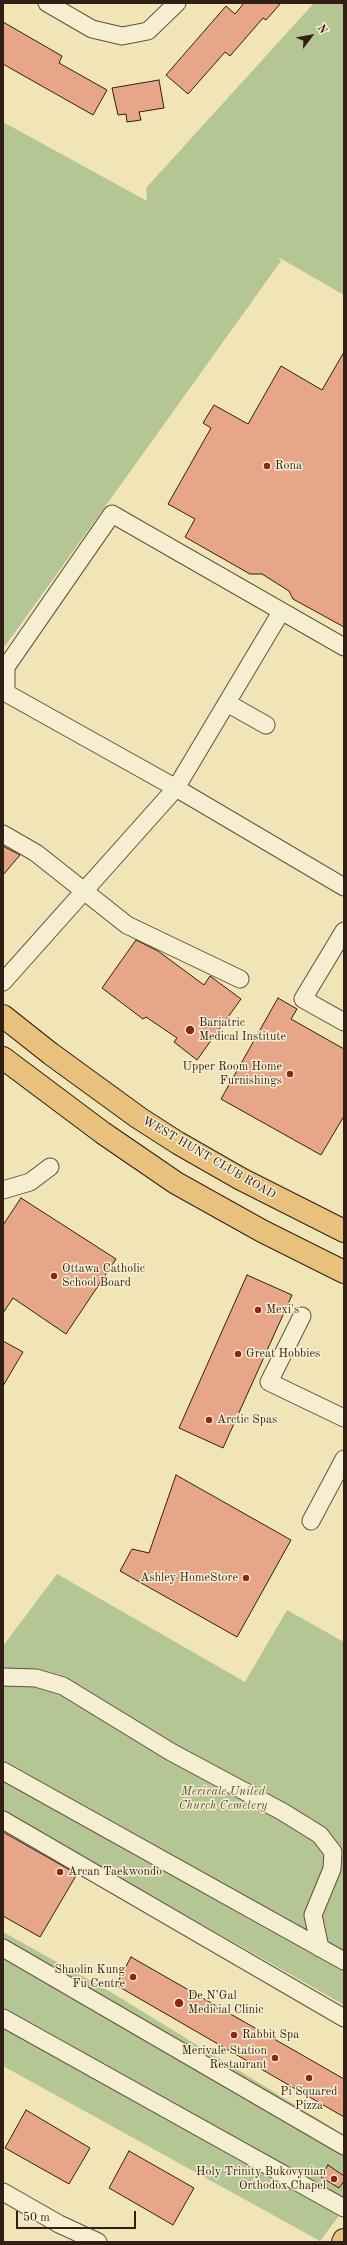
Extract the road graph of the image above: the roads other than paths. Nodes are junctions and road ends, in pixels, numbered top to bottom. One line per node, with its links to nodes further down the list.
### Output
1 (47, 3): 2 (street)
2 (177, 3)
3 (281, 612): 4 (street); 5 (street); 7 (street)
4 (344, 647)
5 (227, 703): 6 (street); 7 (street)
6 (266, 725)
7 (176, 788): 9 (street); 10 (street)
8 (3, 834): 10 (street)
9 (344, 887)
10 (85, 891): 12 (street); 13 (street)
11 (344, 931): 15 (street)
12 (240, 979)
13 (3, 982)
14 (3, 1016): 19 (main road, WEST HUNT CLUB ROAD)
15 (344, 1022)
16 (3, 1058): 20 (main road)
17 (50, 1167): 18 (street)
18 (3, 1190)
19 (344, 1231)
20 (344, 1272)
21 (302, 1316): 22 (street)
22 (344, 1418)
23 (344, 1458): 24 (street)
24 (311, 1521)
25 (3, 1678): 29 (street)
26 (3, 1771): 29 (street)
27 (3, 1820): 32 (street)
28 (3, 1948): 33 (street)
29 (320, 1948): 30 (street)
30 (344, 1961)
31 (3, 2018): 35 (street)
32 (344, 2018)
33 (344, 2146)
34 (3, 2192): 36 (street)
35 (344, 2208)
36 (98, 2242)

